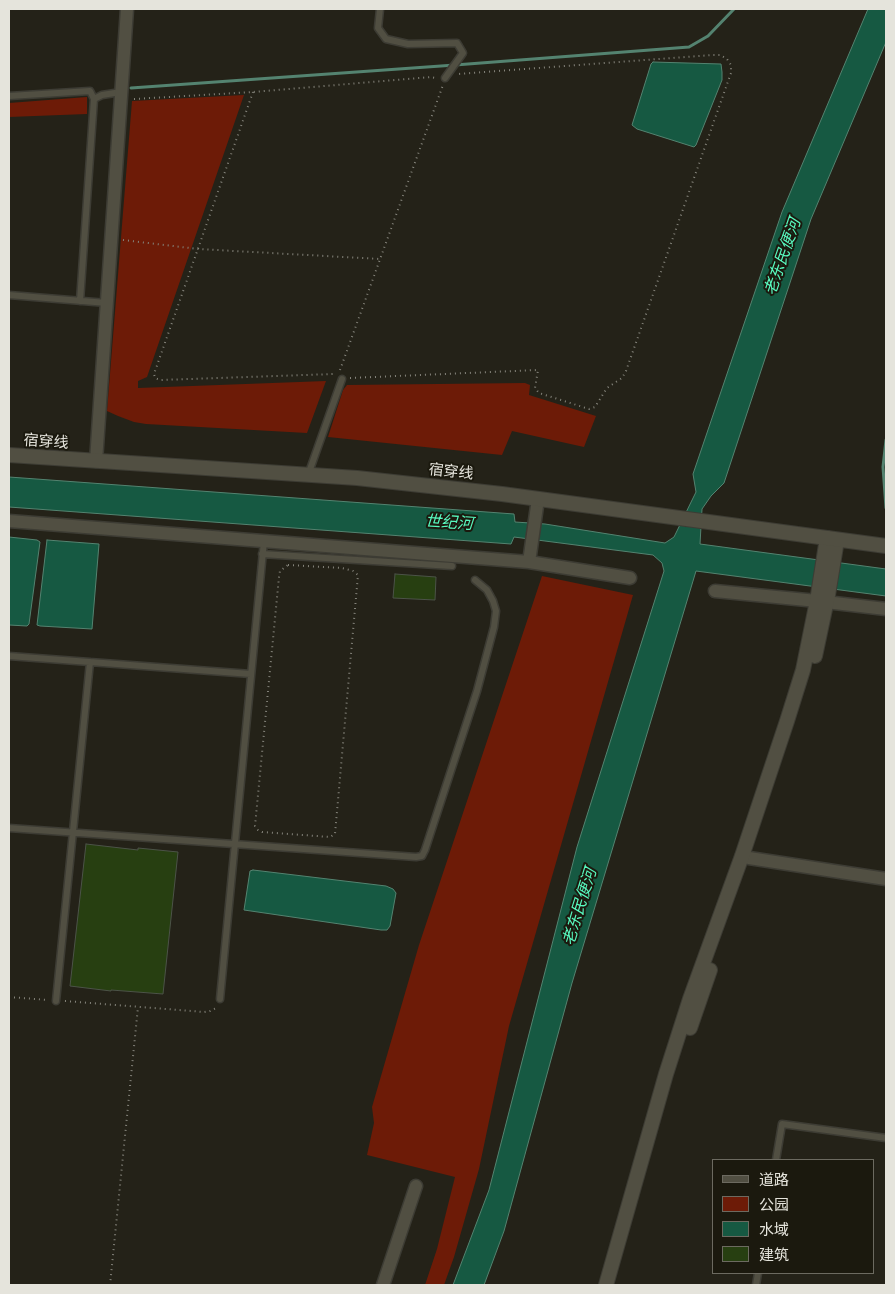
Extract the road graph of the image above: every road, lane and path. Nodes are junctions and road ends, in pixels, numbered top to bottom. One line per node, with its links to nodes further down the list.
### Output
1 (127, 9): 6 (street)
2 (380, 9): 3 (lane)
3 (444, 81): 4 (path); 10 (path); 14 (path)
4 (253, 92): 6 (path); 9 (path)
5 (9, 96): 7 (lane)
6 (121, 96): 7 (lane); 8 (street)
7 (94, 99): 12 (lane)
8 (111, 238): 9 (path); 13 (street)
9 (198, 249): 10 (path); 10 (path)
10 (380, 259)
11 (9, 295): 12 (lane)
12 (80, 301): 13 (lane)
13 (107, 303): 16 (street)
14 (342, 379): 17 (lane)
15 (9, 455): 16 (street, 宿穿线)
16 (96, 461): 17 (street, 宿穿线)
17 (308, 475): 18 (street, 宿穿线)
18 (537, 505): 21 (street, 宿穿线); 24 (street)
19 (9, 521): 20 (street)
20 (264, 541): 23 (lane); 24 (street)
21 (831, 546): 22 (street, 宿穿线); 31 (street)
22 (886, 546)
23 (262, 554): 25 (lane); 35 (lane)
24 (529, 556): 28 (street)
25 (343, 560): 26 (lane); 27 (lane)
26 (452, 566)
27 (342, 568): 27 (path)
28 (630, 578)
29 (475, 580): 38 (lane)
30 (715, 592): 31 (street)
31 (822, 598): 32 (street); 39 (street)
32 (886, 610)
33 (9, 656): 34 (lane)
34 (90, 662): 35 (lane); 37 (lane)
35 (251, 674): 38 (lane)
36 (9, 828): 37 (lane)
37 (74, 832): 38 (lane); 43 (lane)
38 (234, 844): 42 (lane)
39 (745, 857): 40 (street); 50 (street); 51 (street)
40 (886, 879)
41 (9, 997): 43 (path)
42 (220, 999): 44 (path)
43 (56, 1000): 44 (path)
44 (138, 1007): 48 (path)
45 (886, 1138): 46 (lane)
46 (776, 1159)
47 (416, 1186): 49 (street)
48 (110, 1285)
49 (383, 1285)
50 (606, 1285)
51 (614, 1285)

